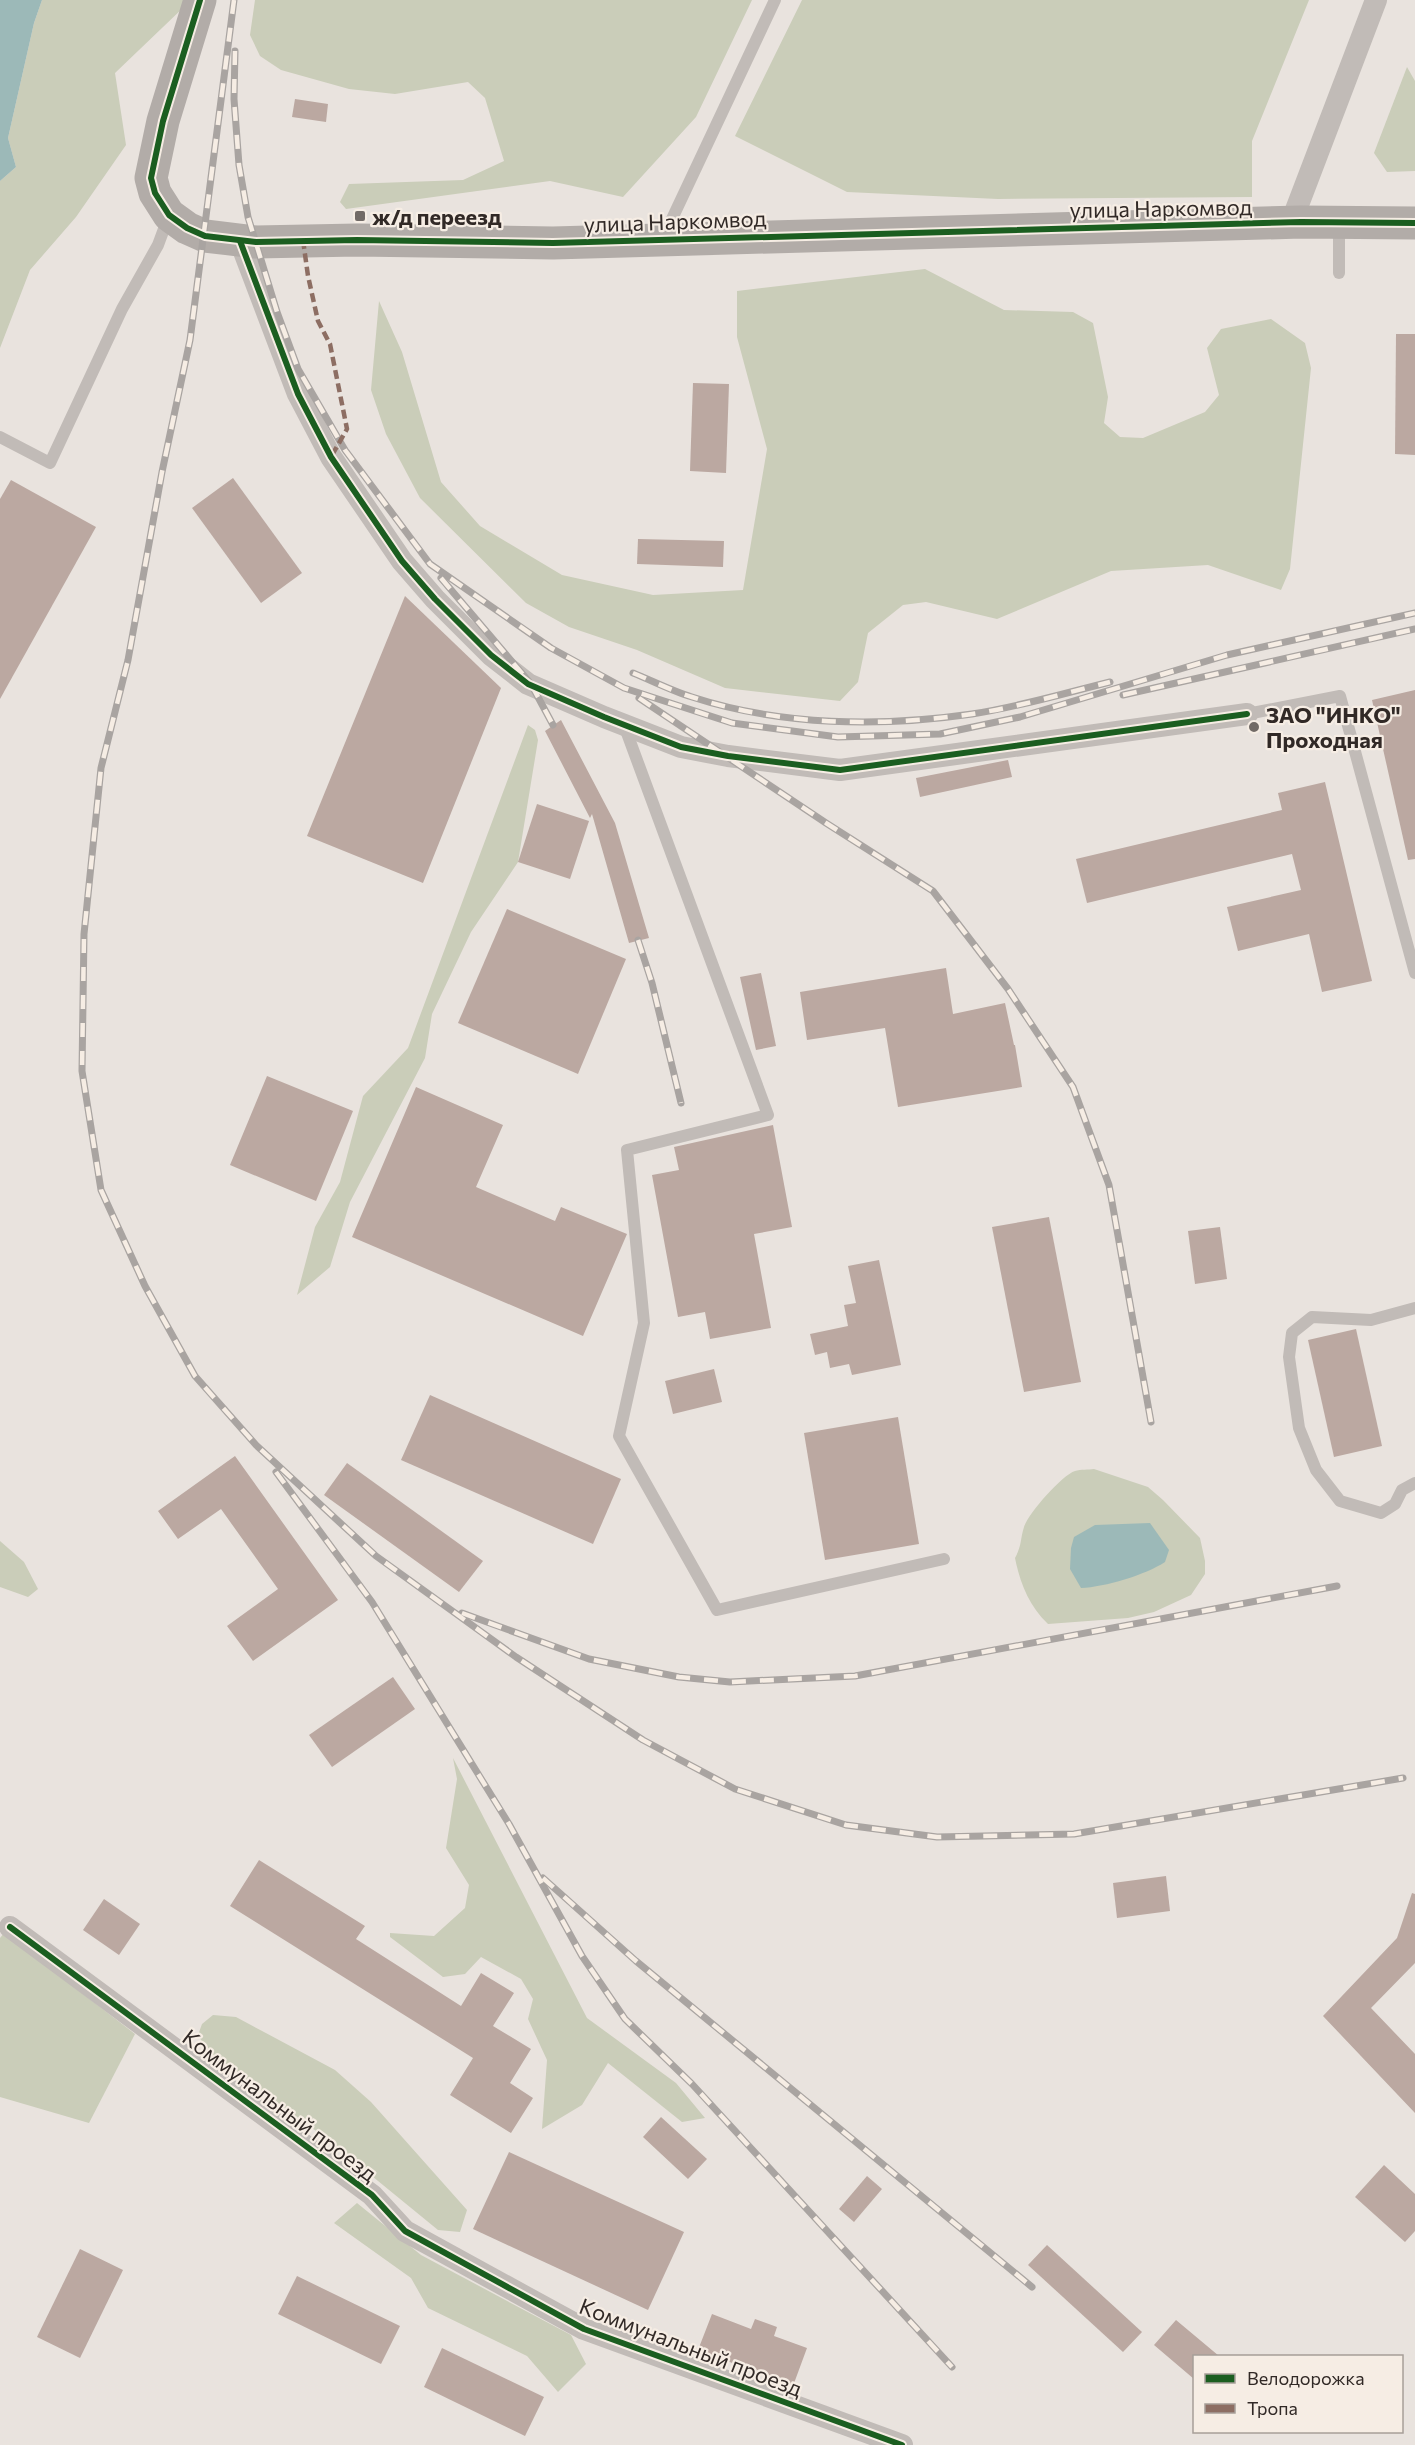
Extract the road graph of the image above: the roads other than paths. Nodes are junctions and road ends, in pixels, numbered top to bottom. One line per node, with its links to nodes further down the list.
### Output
1 (200, 0): 4 (street, улица Наркомвод)
2 (775, 0): 9 (lane)
3 (1376, 0): 6 (street)
4 (169, 215): 8 (street, улица Наркомвод); 11 (lane)
5 (1339, 222): 6 (street, улица Наркомвод); 7 (street, улица Наркомвод); 10 (lane)
6 (1291, 223): 9 (street, улица Наркомвод)
7 (1415, 223)
8 (240, 241): 9 (street, улица Наркомвод); 13 (street)
9 (660, 245)
10 (1339, 273)
11 (0, 437)
12 (1247, 714): 13 (street); 14 (lane)
13 (624, 725): 17 (lane)
14 (1415, 973)
15 (1415, 1308): 16 (lane)
16 (1415, 1483)
17 (944, 1559)
18 (10, 1927): 19 (street, Коммунальный проезд)
19 (902, 2445)

